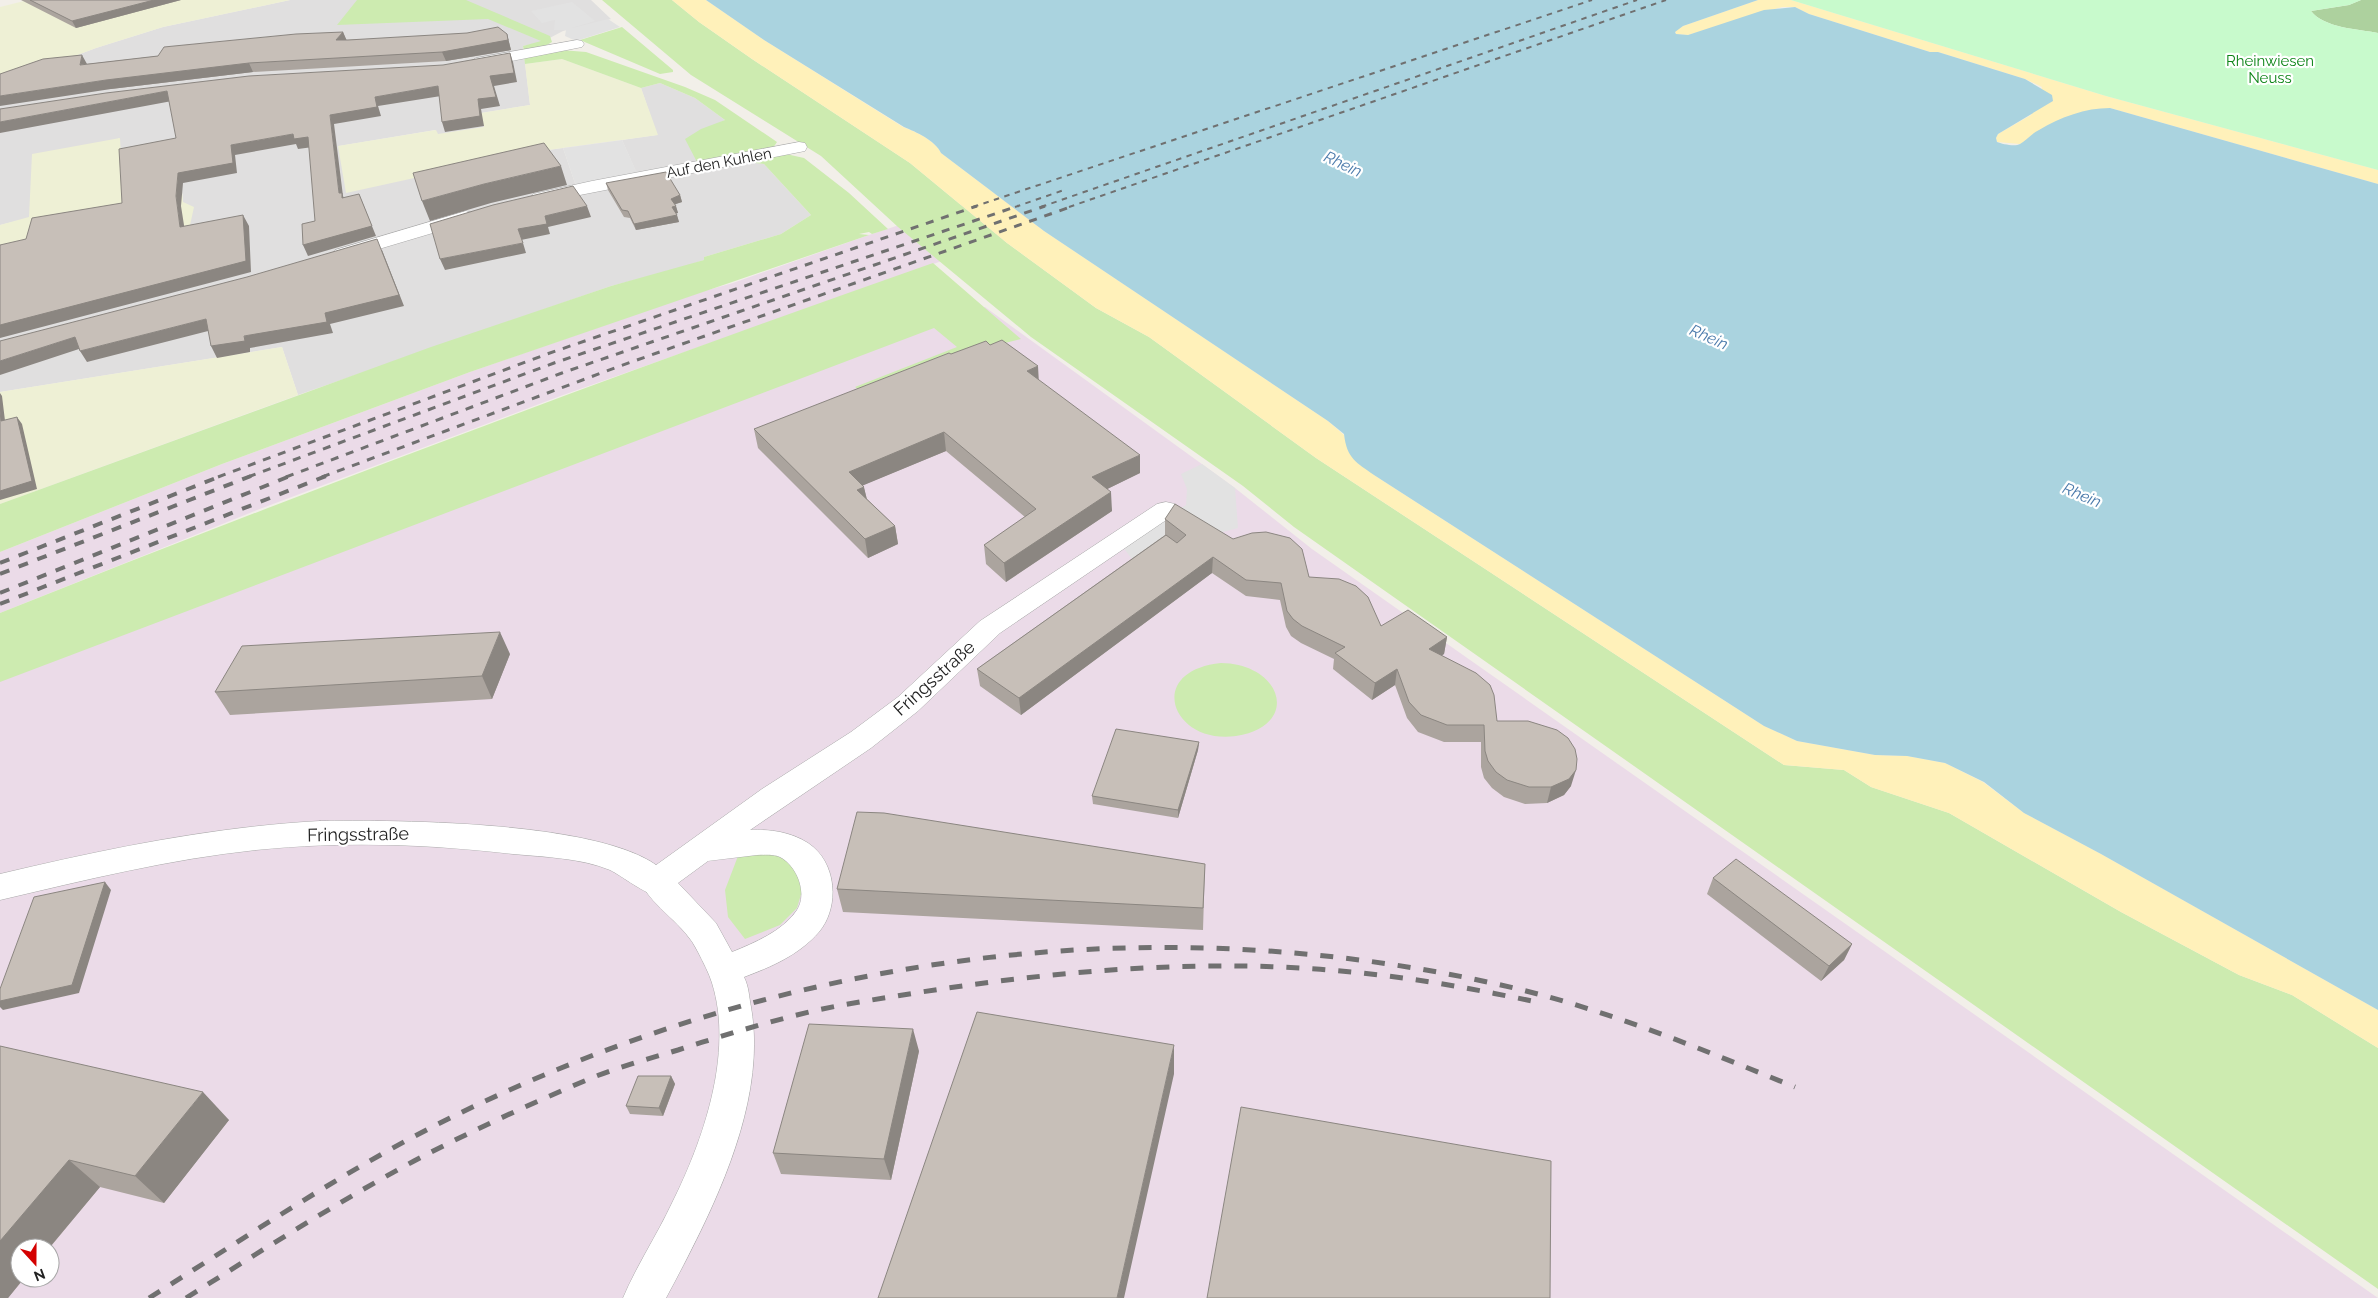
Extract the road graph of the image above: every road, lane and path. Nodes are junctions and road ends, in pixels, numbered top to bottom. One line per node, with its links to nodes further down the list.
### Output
1 (577, 44): 2 (street)
2 (464, 65)
3 (799, 147): 4 (street, Auf den Kuhlen)
4 (517, 204)
5 (482, 212): 6 (street)
6 (327, 258)
7 (1166, 510): 8 (street, Fringsstraße)
8 (704, 849): 9 (street, Fringsstraße); 11 (street, Fringsstraße)
9 (656, 882): 10 (street, Fringsstraße); 11 (street)
10 (0, 887)
11 (725, 970): 12 (street)
12 (644, 1298)

